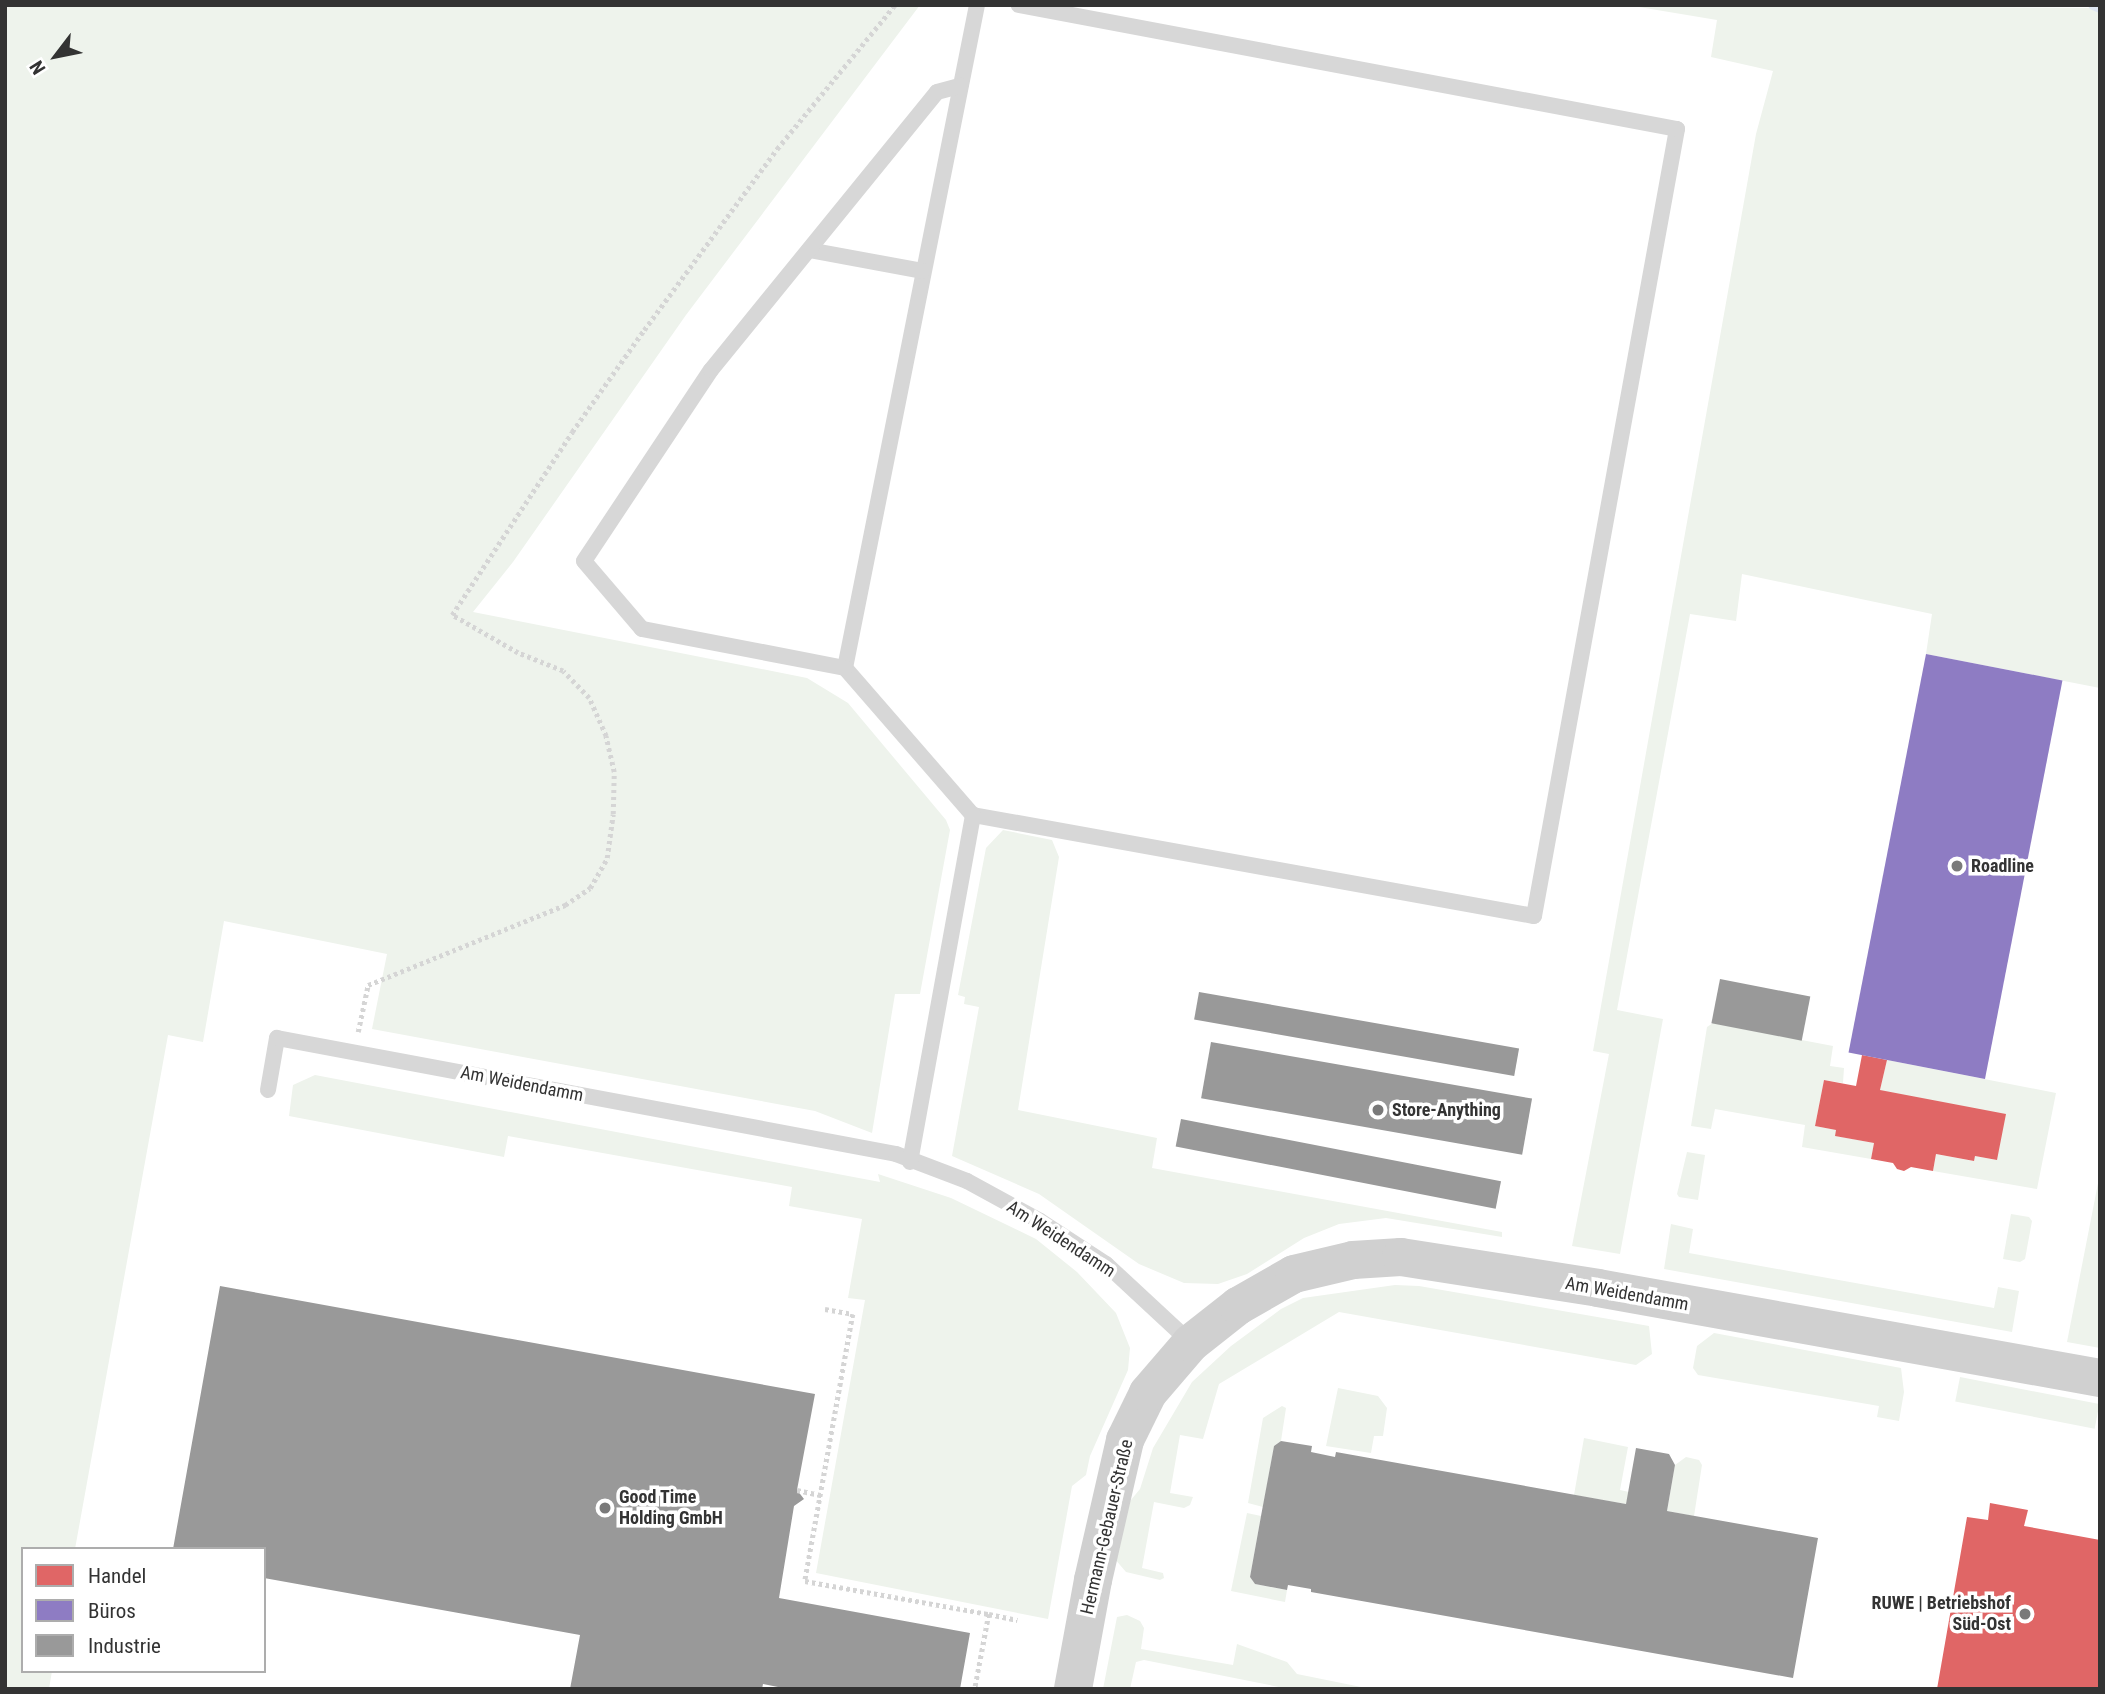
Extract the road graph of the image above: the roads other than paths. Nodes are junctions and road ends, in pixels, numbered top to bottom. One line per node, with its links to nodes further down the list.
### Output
1 (977, 5): 3 (lane)
2 (1019, 5): 7 (lane)
3 (960, 86): 4 (lane); 5 (lane)
4 (808, 250): 5 (lane); 6 (lane)
5 (922, 271): 6 (lane)
6 (845, 668): 7 (lane)
7 (973, 815): 9 (lane)
8 (268, 1090): 9 (lane, Am Weidendamm)
9 (910, 1161): 10 (lane, Am Weidendamm)
10 (1191, 1343): 11 (street, Am Weidendamm); 12 (street, Hermann-Gebauer-Straße)
11 (2100, 1378)
12 (1073, 1689)

